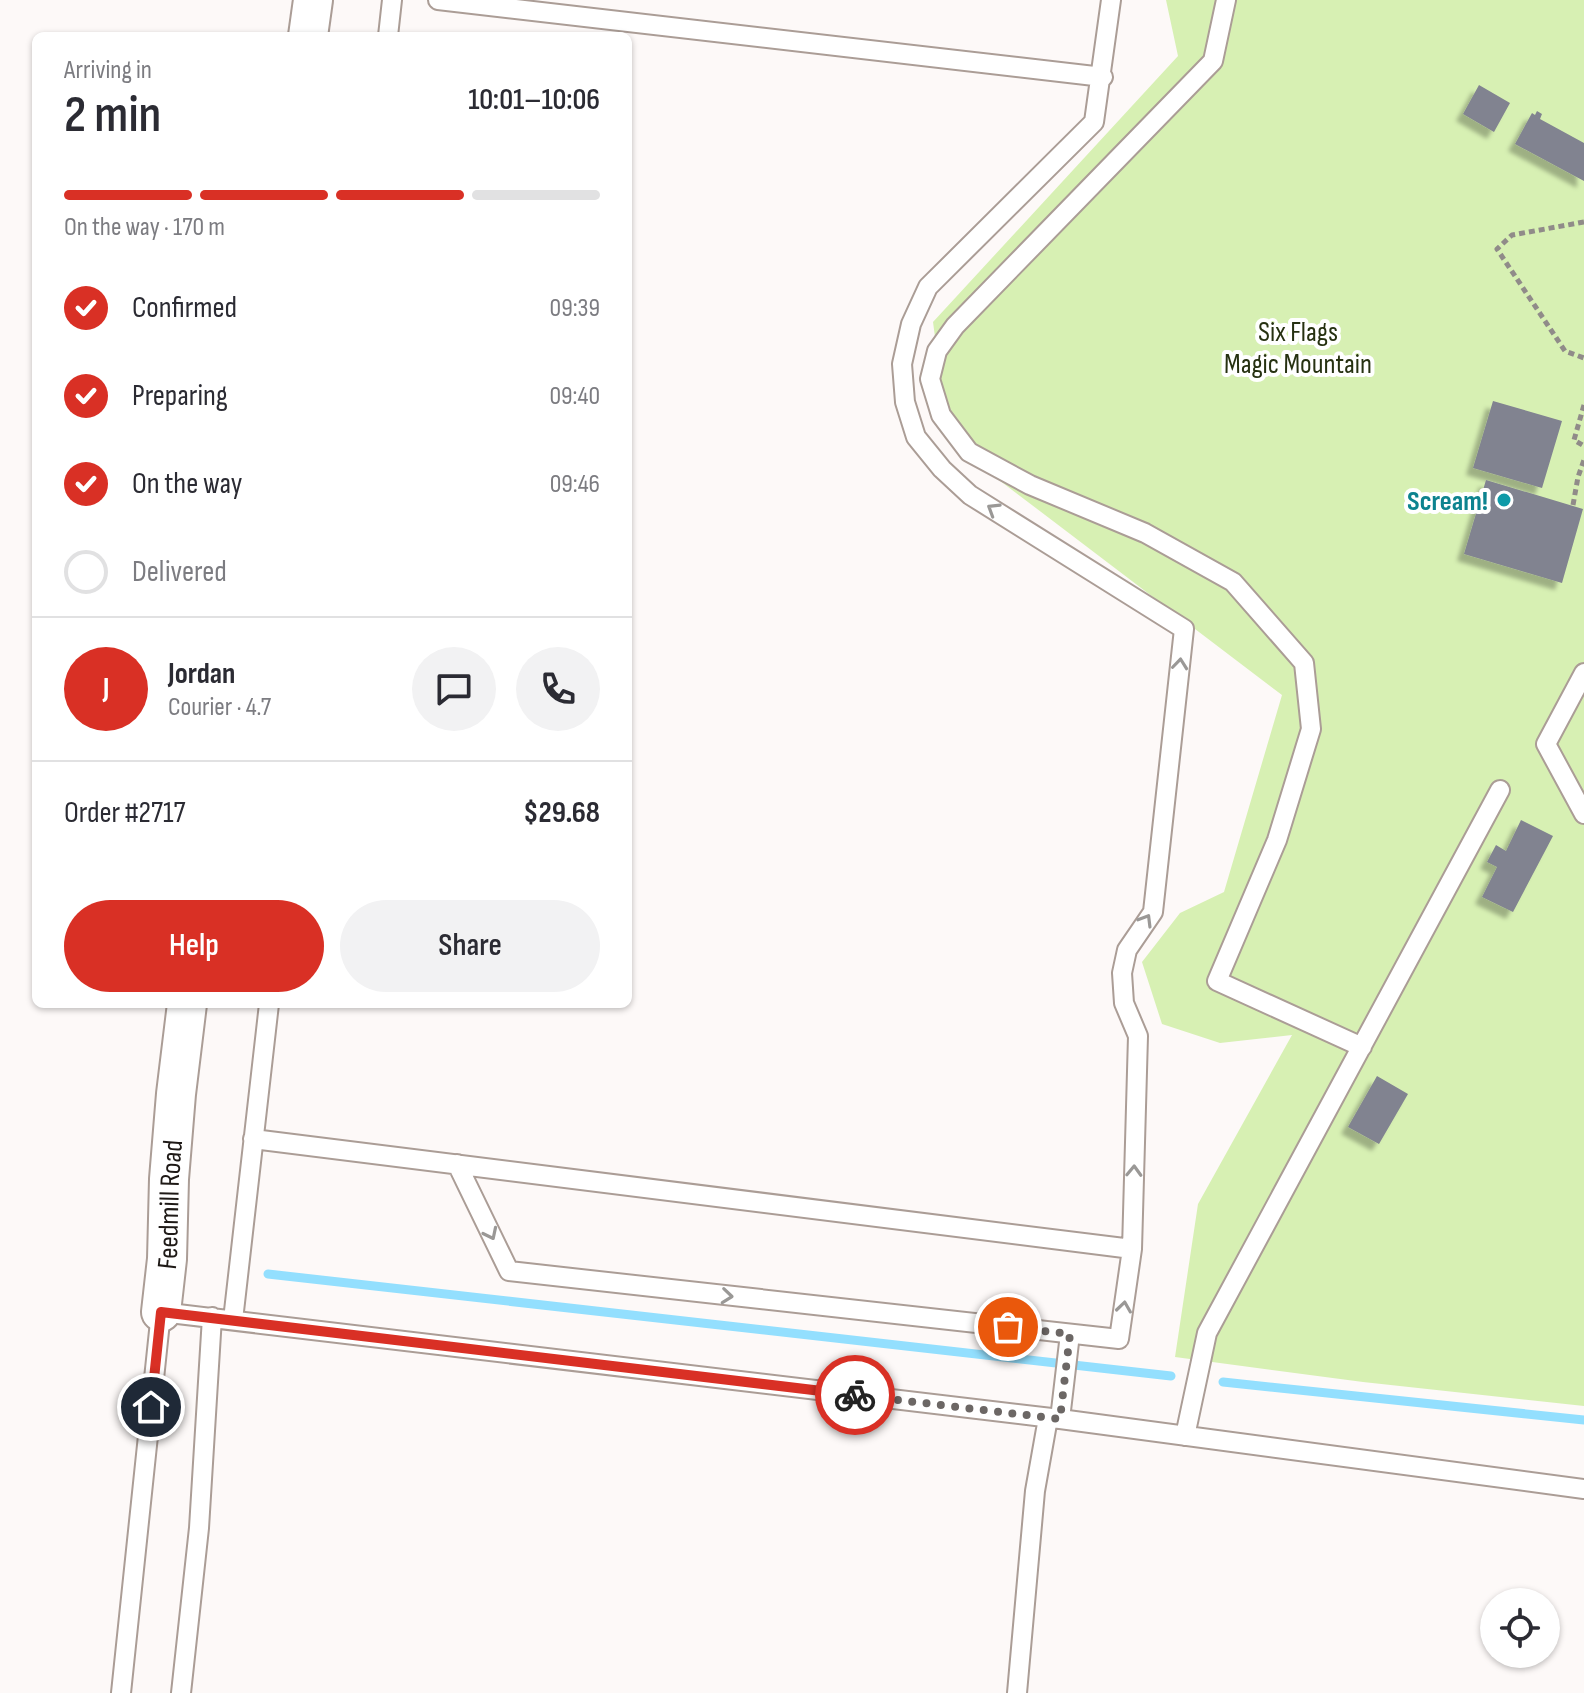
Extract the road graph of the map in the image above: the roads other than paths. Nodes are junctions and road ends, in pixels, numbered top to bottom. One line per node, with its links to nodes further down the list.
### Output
1 (313, 0): 6 (street)
2 (392, 0): 7 (lane)
3 (438, 0): 8 (lane)
4 (1111, 0): 8 (lane)
5 (1226, 0): 14 (lane)
6 (309, 32)
7 (388, 32)
8 (1103, 77): 17 (lane, one-way to 8)
9 (1584, 673): 11 (lane)
10 (1500, 790): 14 (lane)
11 (1584, 814)
12 (187, 1008): 18 (street, Feedmill Road)
13 (269, 1008): 15 (lane)
14 (1362, 1047): 23 (lane)
15 (253, 1139): 16 (lane); 20 (lane)
16 (457, 1164): 17 (lane); 21 (lane, one-way to 21)
17 (1132, 1249): 21 (lane, one-way to 17)
18 (161, 1312): 19 (lane); 25 (lane, Feedmill Road)
19 (212, 1317): 20 (lane); 26 (lane)
20 (233, 1320): 22 (lane)
21 (1070, 1334): 22 (lane)
22 (1054, 1418): 23 (lane); 27 (lane)
23 (1185, 1436): 24 (lane)
24 (1584, 1489)
25 (121, 1693)
26 (181, 1693)
27 (1017, 1693)

